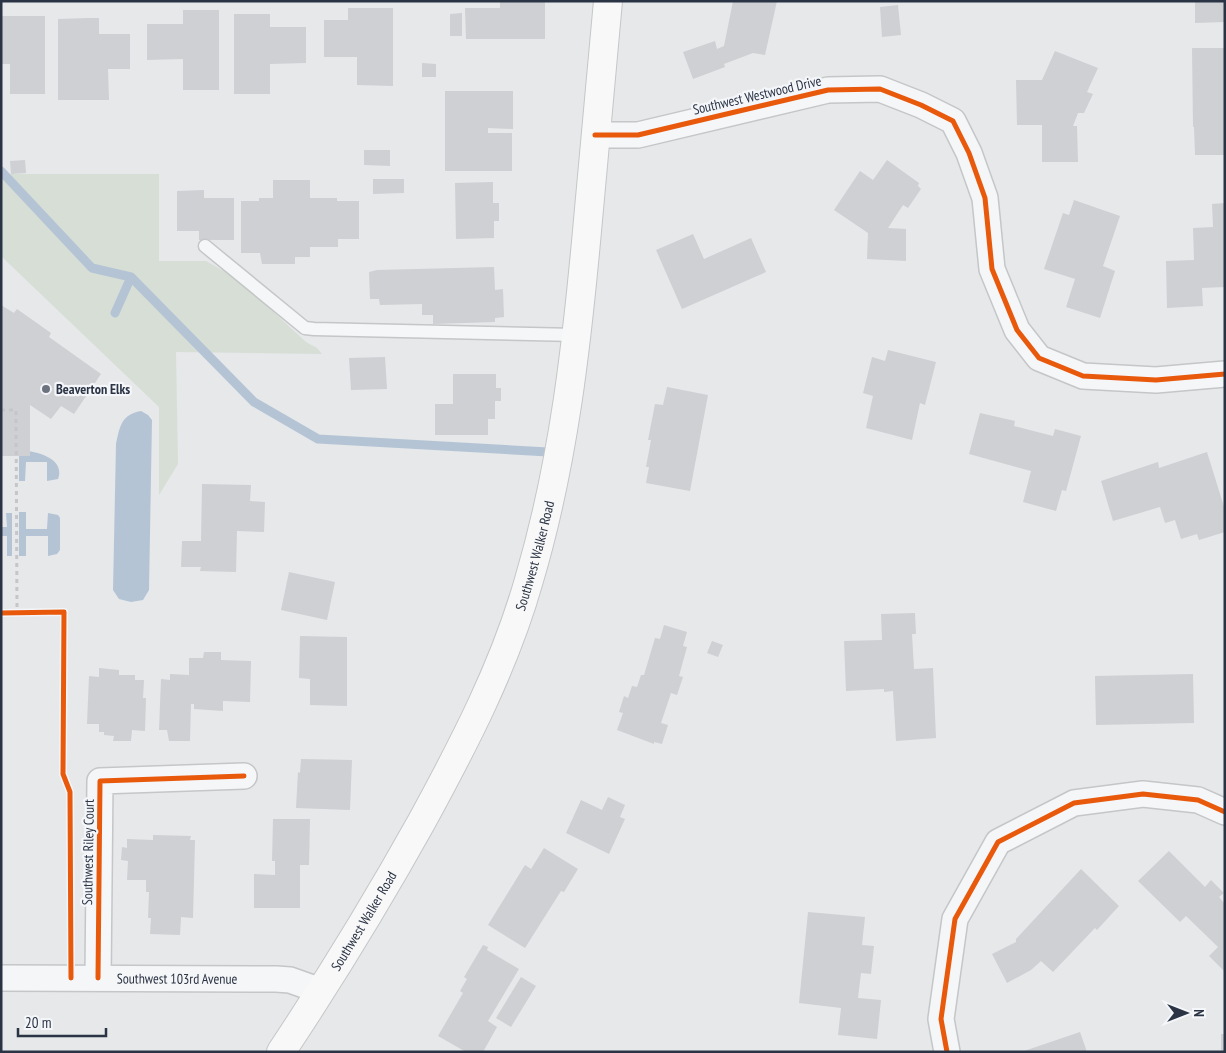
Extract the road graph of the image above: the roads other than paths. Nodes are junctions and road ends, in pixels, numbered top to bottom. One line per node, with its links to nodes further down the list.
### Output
1 (608, 1): 2 (main road, Southwest Walker Road)
2 (595, 136): 4 (main road, Southwest Walker Road); 5 (street, Southwest Westwood Drive)
3 (205, 246): 4 (lane)
4 (576, 335): 10 (main road, Southwest Walker Road)
5 (1225, 374)
6 (244, 776): 9 (street, Southwest Riley Court)
7 (1225, 812): 12 (street)
8 (1, 978): 9 (street, Southwest 103rd Avenue)
9 (98, 978): 10 (street, Southwest 103rd Avenue)
10 (321, 991): 11 (main road, Southwest Walker Road)
11 (280, 1052)
12 (947, 1052)

